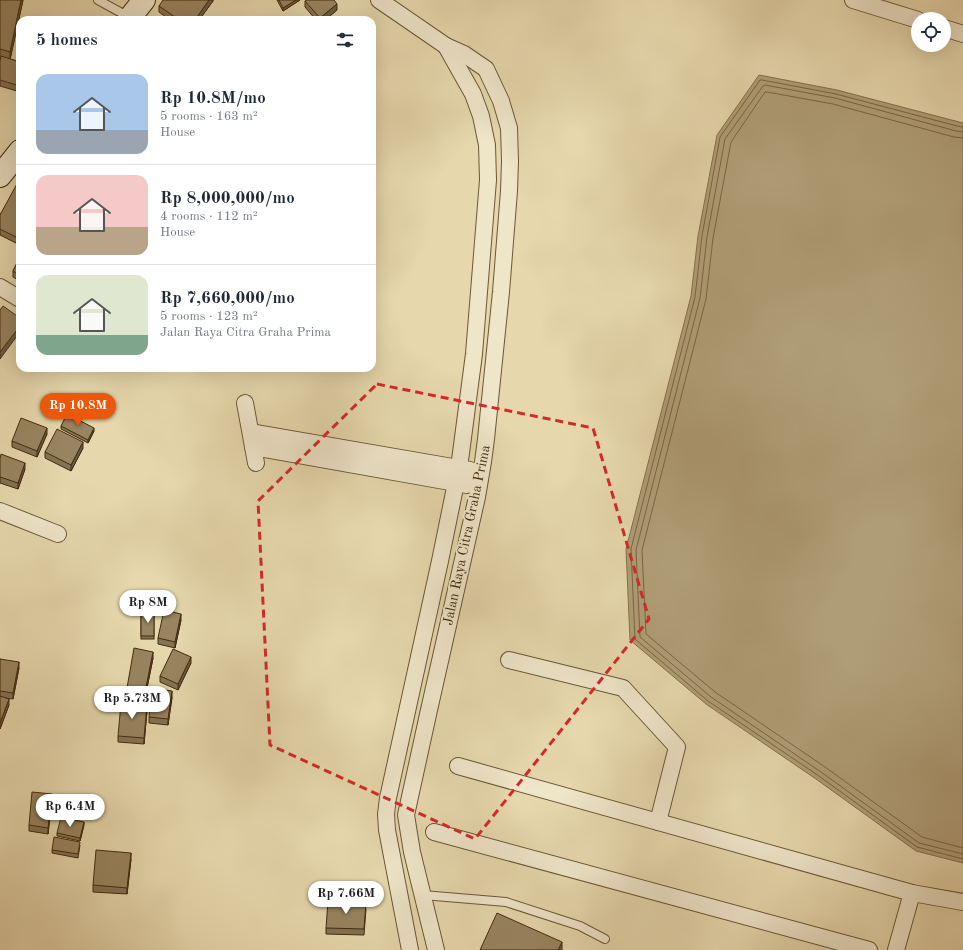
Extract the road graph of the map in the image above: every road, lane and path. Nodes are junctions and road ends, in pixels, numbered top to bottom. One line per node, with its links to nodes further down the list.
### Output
1 (98, 0): 5 (lane)
2 (144, 0): 6 (street)
3 (379, 0): 10 (street, Jalan Raya Citra Graha Prima)
4 (853, 0): 7 (street)
5 (123, 16)
6 (131, 16)
7 (911, 18)
8 (951, 30): 9 (street)
9 (963, 34)
10 (446, 46): 18 (street, Jalan Raya Citra Graha Prima); 19 (street, Jalan Raya Citra Graha Prima)
11 (16, 156): 12 (street)
12 (0, 176)
13 (0, 288): 14 (street)
14 (16, 297)
15 (246, 403): 16 (street)
16 (252, 440): 17 (street); 18 (street)
17 (256, 463)
18 (458, 475): 19 (street); 31 (street, Jalan Raya Citra Graha Prima)
19 (480, 479): 27 (street, Jalan Raya Citra Graha Prima)
20 (0, 511): 21 (street)
21 (58, 534)
22 (509, 660): 24 (street)
23 (458, 766): 24 (street)
24 (658, 822): 26 (street)
25 (434, 832): 32 (street)
26 (912, 893): 28 (street); 33 (street)
27 (423, 895): 29 (lane); 30 (street, Jalan Raya Citra Graha Prima)
28 (963, 902)
29 (605, 939)
30 (430, 949)
31 (410, 950)
32 (869, 950)
33 (896, 950)

